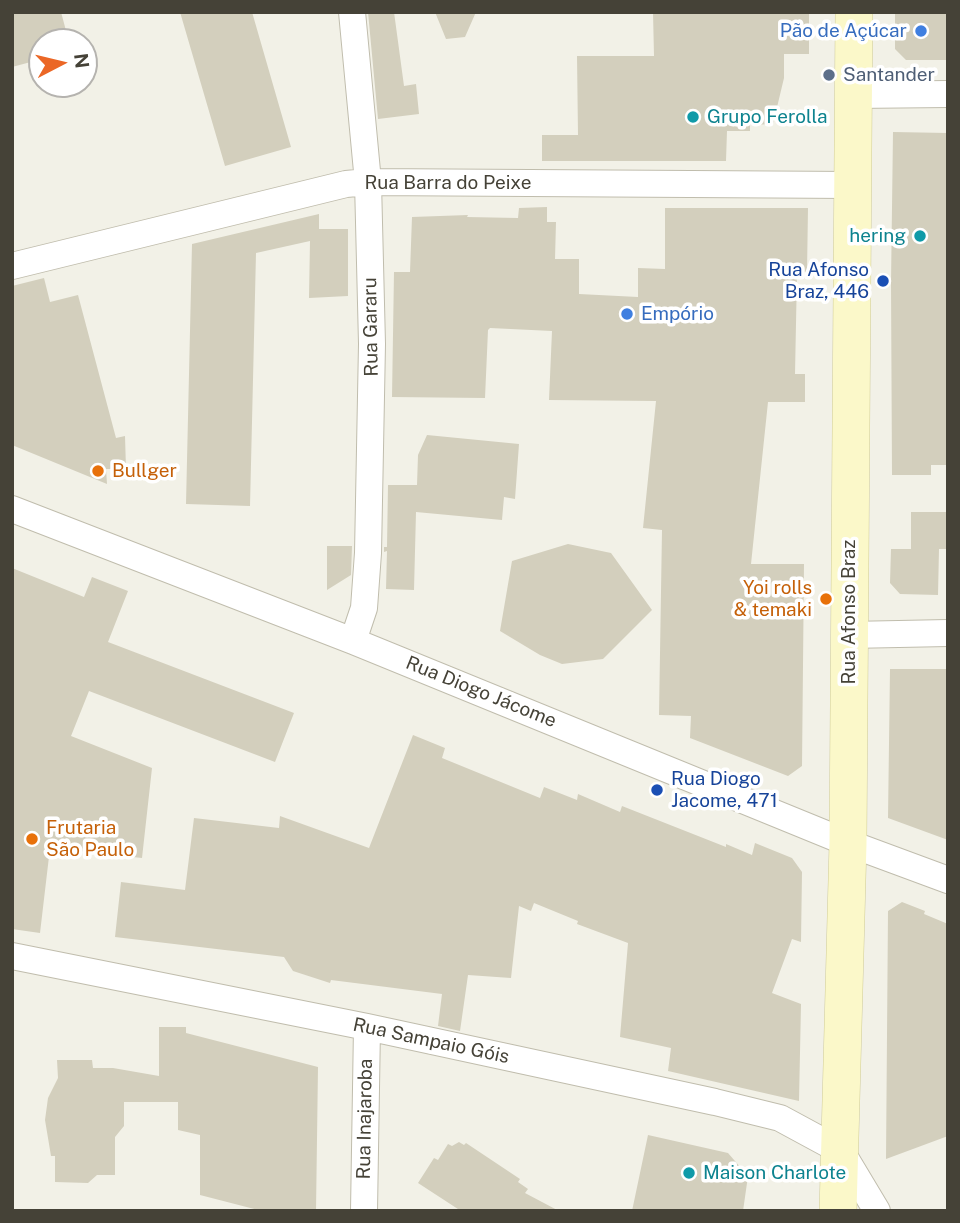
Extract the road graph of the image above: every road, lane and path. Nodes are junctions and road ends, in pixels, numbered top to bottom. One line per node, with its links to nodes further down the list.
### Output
1 (352, 12): 5 (street, Rua Gararu)
2 (854, 12): 4 (street, Rua Afonso Braz)
3 (948, 94): 4 (street)
4 (853, 95): 6 (street, Rua Afonso Braz)
5 (368, 182): 6 (street, Rua Barra do Peixe); 7 (street, Rua Barra do Peixe); 11 (street, Rua Gararu)
6 (852, 185): 10 (street, Rua Afonso Braz)
7 (12, 266)
8 (12, 509): 11 (street, Rua Diogo Jácome)
9 (948, 633): 10 (street)
10 (849, 635): 12 (street, Rua Afonso Braz)
11 (353, 641): 12 (street, Rua Diogo Jácome)
12 (848, 843): 13 (street, Rua Diogo Jácome); 16 (street, Rua Afonso Braz)
13 (948, 880)
14 (12, 956): 15 (street, Rua Sampaio Góis)
15 (367, 1027): 16 (street, Rua Sampaio Góis); 18 (street, Rua Inajaroba)
16 (841, 1151): 17 (street, Rua Afonso Braz); 19 (street)
17 (842, 1204)
18 (364, 1211)
19 (877, 1211)

